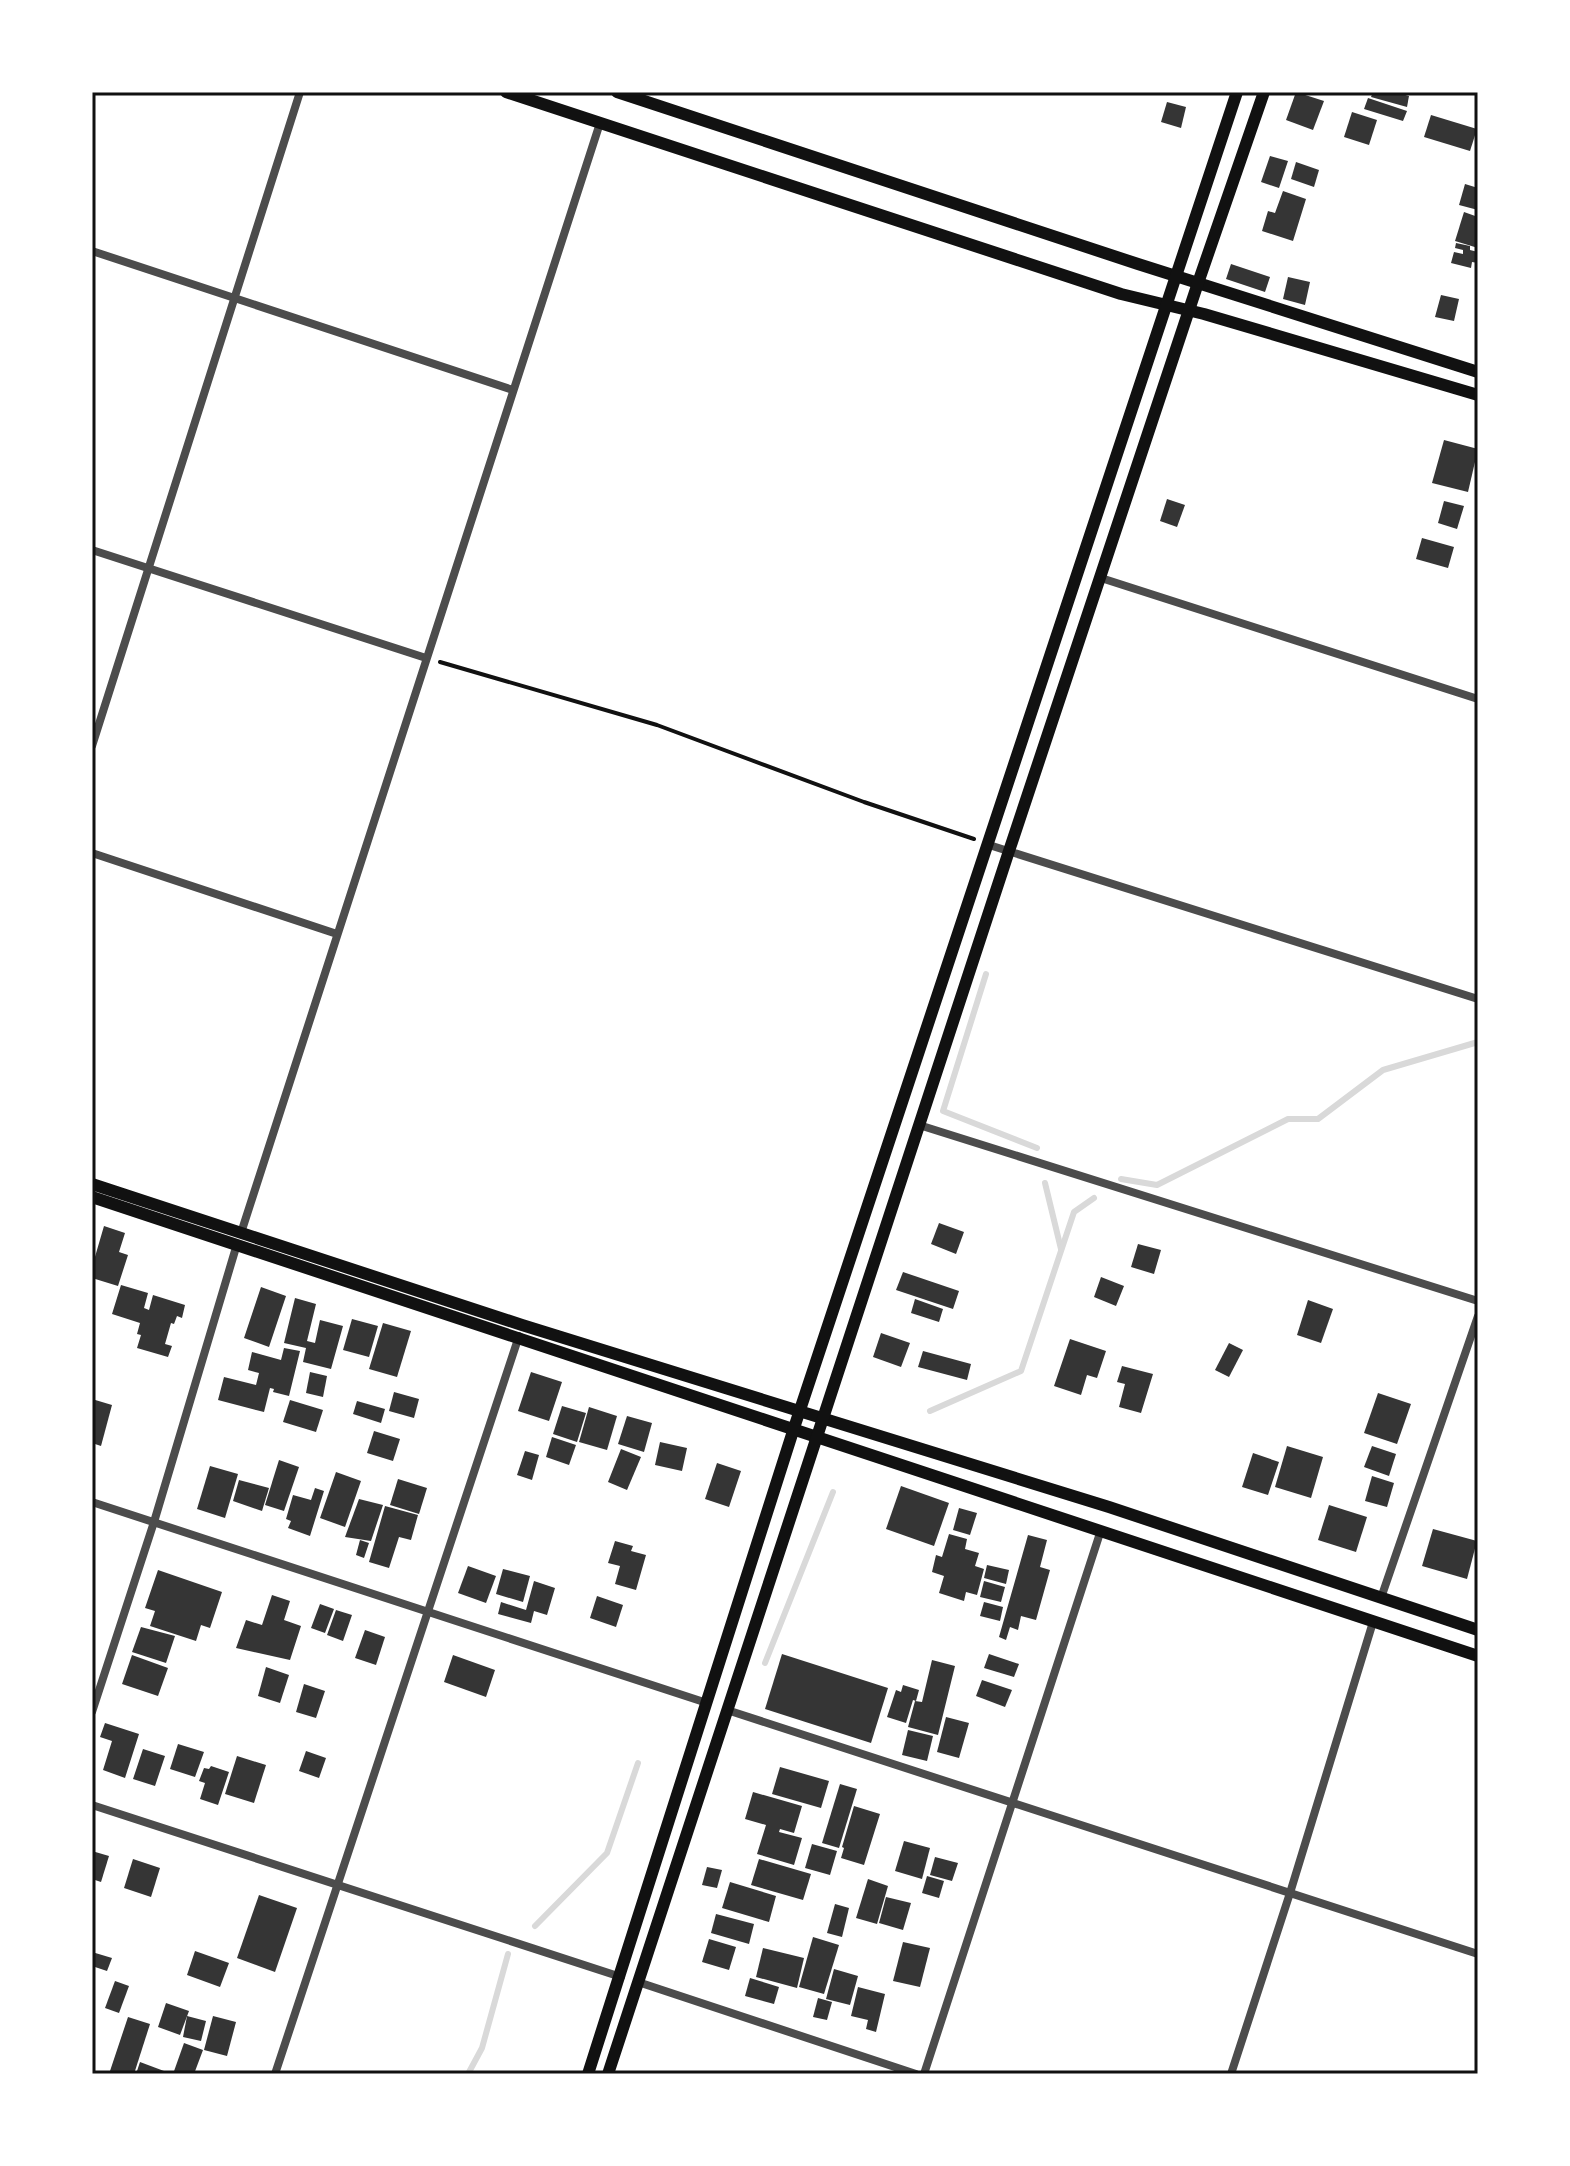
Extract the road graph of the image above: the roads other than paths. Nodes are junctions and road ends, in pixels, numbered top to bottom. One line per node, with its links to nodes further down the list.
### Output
1 (300, 92): 10 (street)
2 (506, 92): 6 (main road)
3 (617, 92): 8 (main road)
4 (1237, 92): 8 (main road)
5 (1264, 92): 9 (main road)
6 (600, 123): 11 (main road); 14 (street)
7 (92, 251): 10 (street)
8 (1176, 276): 9 (main road); 11 (main road)
9 (1198, 283): 12 (main road); 13 (main road)
10 (237, 297): 14 (street); 17 (street)
11 (1165, 305): 12 (main road); 22 (main road)
12 (1189, 312): 15 (main road); 18 (main road)
13 (1478, 372)
14 (513, 390): 19 (street)
15 (1478, 395)
16 (92, 550): 17 (street)
17 (149, 569): 19 (street); 21 (street)
18 (1101, 578): 20 (street); 23 (main road)
19 (426, 658): 25 (street)
20 (1478, 699)
21 (92, 746)
22 (986, 844): 23 (street); 34 (main road)
23 (1009, 851): 26 (street); 27 (main road)
24 (92, 853): 25 (street)
25 (337, 934): 30 (street)
26 (1478, 999)
27 (919, 1125): 31 (street); 35 (main road)
28 (92, 1184): 30 (main road)
29 (92, 1197): 30 (main road)
30 (239, 1239): 33 (main road); 34 (main road); 39 (street)
31 (1478, 1301)
32 (1478, 1316): 41 (street)
33 (519, 1336): 36 (main road); 42 (street)
34 (801, 1411): 35 (main road); 36 (main road)
35 (822, 1419): 37 (main road); 41 (main road)
36 (794, 1428): 37 (main road); 46 (main road)
37 (817, 1436): 40 (main road); 47 (main road)
38 (92, 1502): 39 (street)
39 (154, 1522): 42 (street); 48 (street)
40 (1101, 1530): 43 (main road); 49 (street)
41 (1381, 1598): 44 (main road)
42 (428, 1610): 46 (street); 51 (street)
43 (1373, 1622): 45 (main road); 52 (street)
44 (1478, 1630)
45 (1478, 1656)
46 (707, 1703): 54 (main road)
47 (727, 1710): 49 (street); 55 (main road)
48 (92, 1712)
49 (1012, 1803): 52 (street); 60 (street)
50 (92, 1805): 51 (street)
51 (339, 1885): 54 (street); 56 (street)
52 (1290, 1893): 53 (street); 61 (street)
53 (1478, 1954)
54 (621, 1977): 57 (main road)
55 (638, 1982): 58 (main road); 59 (street)
56 (275, 2074)
57 (588, 2074)
58 (608, 2074)
59 (916, 2074)
60 (924, 2074)
61 (1231, 2074)

